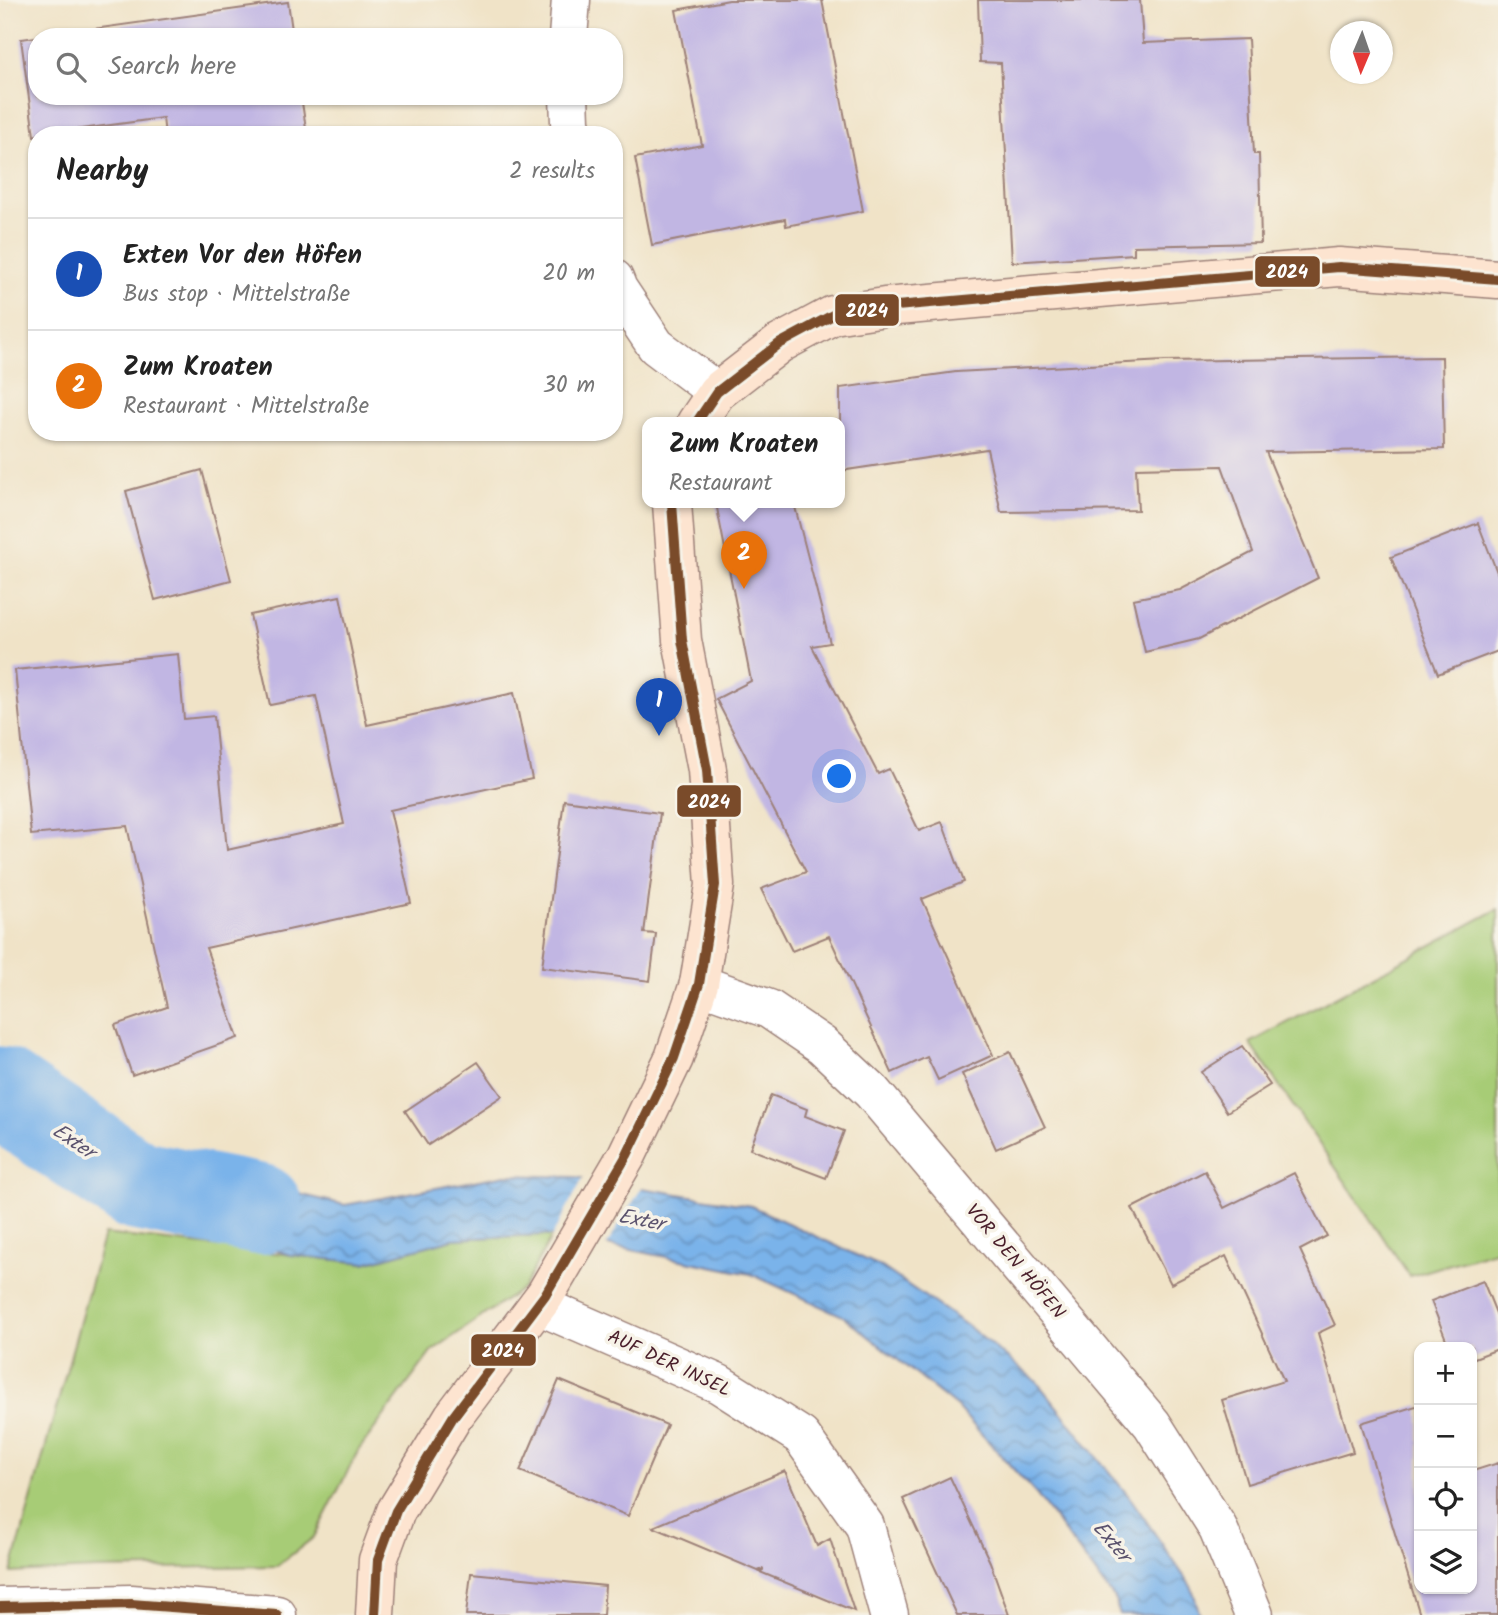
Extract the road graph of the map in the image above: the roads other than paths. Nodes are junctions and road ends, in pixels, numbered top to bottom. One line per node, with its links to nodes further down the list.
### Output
1 (571, 0): 2 (street)
2 (569, 28)
3 (569, 105): 4 (street)
4 (571, 126)
5 (1498, 279): 7 (main road)
6 (623, 296): 7 (street)
7 (717, 392): 8 (main road)
8 (700, 417)
9 (672, 508): 10 (main road)
10 (699, 984): 11 (main road); 16 (street, VOR DEN HÖFEN)
11 (542, 1300): 14 (main road); 15 (street, AUF DER INSEL)
12 (0, 1607): 13 (street)
13 (277, 1615)
14 (375, 1615)
15 (889, 1615)
16 (1254, 1615)

